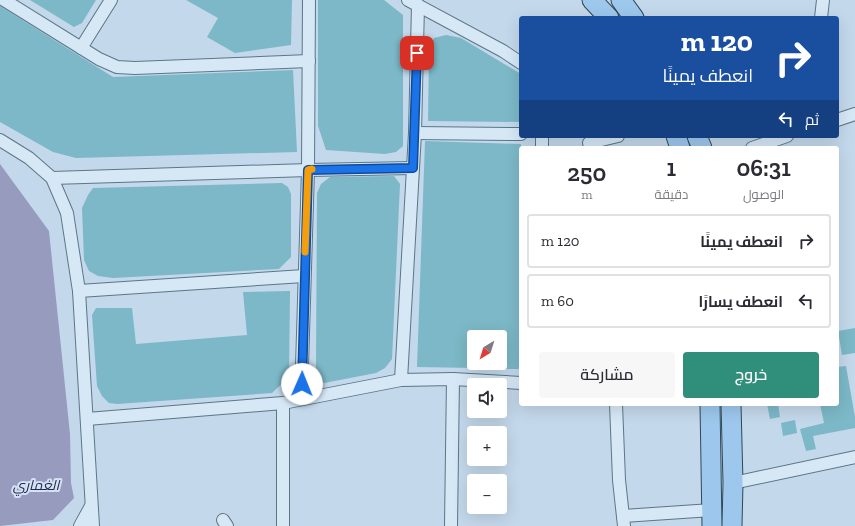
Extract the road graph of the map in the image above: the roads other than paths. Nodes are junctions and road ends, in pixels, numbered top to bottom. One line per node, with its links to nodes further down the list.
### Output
1 (4, 0): 11 (street)
2 (111, 0): 11 (street)
3 (309, 0): 12 (street)
4 (592, 0): 8 (main road)
5 (621, 0): 9 (main road)
6 (823, 0): 10 (street)
7 (413, 3): 13 (street); 16 (street)
8 (607, 16)
9 (633, 16)
10 (820, 16)
11 (81, 48): 12 (street)
12 (309, 61): 24 (street)
13 (519, 62)
14 (855, 114): 15 (street)
15 (839, 119)
16 (415, 133): 17 (street); 23 (street)
17 (519, 134)
18 (608, 138): 21 (street)
19 (781, 138): 22 (street)
20 (0, 140): 25 (street)
21 (588, 142)
22 (758, 146)
23 (413, 168): 24 (street); 29 (street)
24 (308, 170): 25 (street); 26 (street)
25 (52, 178): 27 (street)
26 (304, 276): 27 (street); 31 (street)
27 (79, 291): 36 (street)
28 (453, 379): 29 (street); 30 (street); 45 (street)
29 (401, 380): 31 (street)
30 (519, 382)
31 (301, 399): 32 (street)
32 (283, 402): 36 (street); 44 (street)
33 (616, 406): 41 (street)
34 (710, 406): 40 (main road)
35 (731, 406): 38 (main road)
36 (87, 419): 39 (street)
37 (855, 457): 38 (street)
38 (733, 483): 46 (main road)
39 (92, 505): 42 (street); 43 (street)
40 (712, 518): 41 (street)
41 (623, 521)
42 (80, 526)
43 (93, 526)
44 (282, 526)
45 (451, 526)
46 (732, 526)

